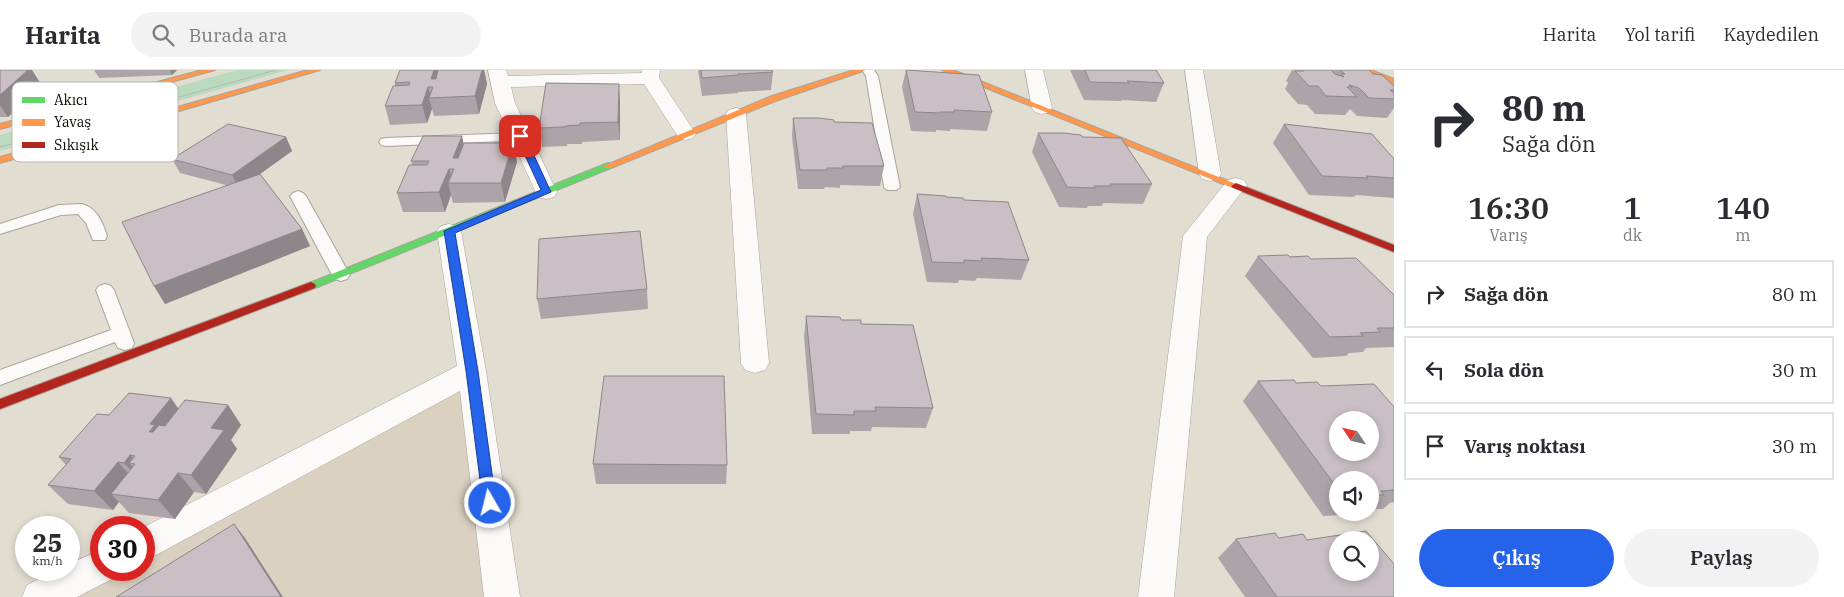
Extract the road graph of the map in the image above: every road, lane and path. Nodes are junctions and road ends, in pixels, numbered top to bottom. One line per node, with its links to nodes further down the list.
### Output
1 (211, 70): 11 (street)
2 (316, 70): 14 (street)
3 (862, 70): 15 (street)
4 (868, 70): 20 (lane)
5 (946, 70): 13 (street)
6 (1034, 70): 13 (street)
7 (1194, 70): 19 (street)
8 (1365, 70): 12 (street)
9 (650, 74): 10 (street); 16 (street)
10 (499, 76): 17 (street)
11 (167, 82)
12 (1394, 82)
13 (1042, 108): 19 (street)
14 (178, 109)
15 (736, 114): 16 (street); 31 (street)
16 (686, 134): 21 (street)
17 (520, 136): 18 (lane); 21 (street)
18 (386, 142)
19 (1223, 179): 26 (street); 39 (street)
20 (892, 187)
21 (546, 192): 24 (street)
22 (298, 196): 27 (lane)
23 (0, 229): 25 (lane)
24 (449, 231): 27 (street); 32 (street)
25 (99, 236)
26 (1394, 249)
27 (341, 275): 30 (street)
28 (105, 290): 29 (lane)
29 (121, 333): 30 (lane); 33 (lane)
30 (129, 355): 34 (street)
31 (755, 363)
32 (472, 371): 35 (street); 38 (street)
33 (0, 378)
34 (0, 404)
35 (155, 538)
36 (90, 572): 37 (street)
37 (40, 597)
38 (502, 597)
39 (1156, 597)

